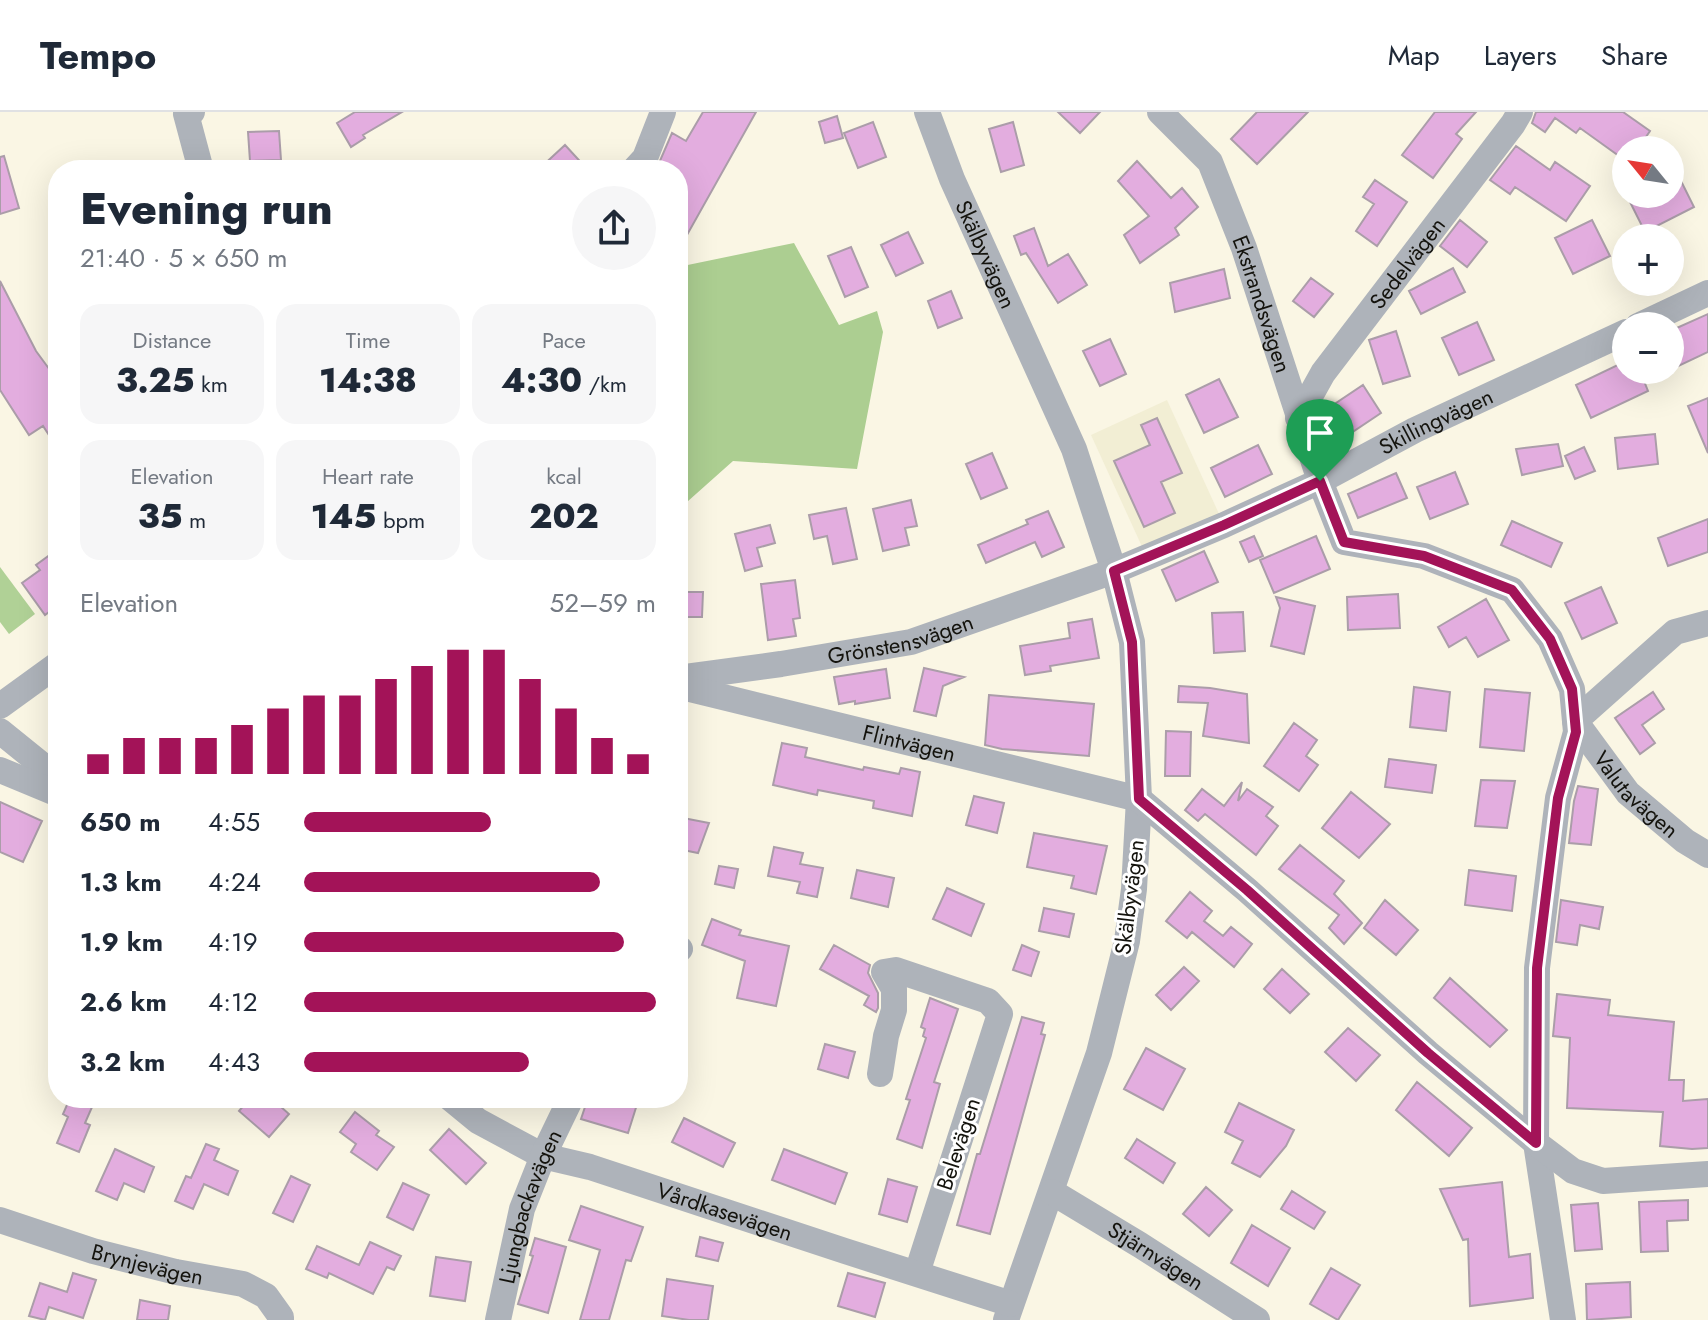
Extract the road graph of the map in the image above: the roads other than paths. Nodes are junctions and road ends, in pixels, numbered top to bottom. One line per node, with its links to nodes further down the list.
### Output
1 (663, 112): 7 (street)
2 (927, 112): 13 (street, Skälbyvägen)
3 (1160, 112): 11 (street, Ekstrandsvägen)
4 (1520, 112): 11 (street, Sedelvägen)
5 (189, 113): 6 (street)
6 (199, 160)
7 (643, 160)
8 (1708, 293): 9 (street)
9 (1668, 312)
10 (1612, 339): 12 (street, Skillingvägen)
11 (1298, 418): 12 (street, Ekstrandsvägen)
12 (1320, 481): 13 (street, Skillingvägen); 19 (street, Ekstrandsvägen)
13 (1114, 571): 16 (street, Grönstensvägen); 24 (street, Skälbyvägen)
14 (1708, 623): 19 (street)
15 (48, 671): 18 (street)
16 (688, 677)
17 (688, 688): 24 (street, Flintvägen)
18 (0, 706)
19 (1575, 721): 25 (street, Valutavägen); 29 (street, Ekstrandsvägen)
20 (0, 731): 22 (street)
21 (0, 770): 23 (street)
22 (48, 770)
23 (48, 790)
24 (1139, 799): 29 (street); 32 (street, Skälbyvägen)
25 (1708, 855)
26 (880, 1074): 34 (street, Belevägen)
27 (462, 1108): 30 (street, Vårdkasevägen)
28 (566, 1108): 30 (street, Ljungbackavägen)
29 (1536, 1143): 31 (street); 39 (street, Ekstrandsvägen)
30 (543, 1156): 34 (street, Vårdkasevägen); 38 (street, Ljungbackavägen)
31 (1708, 1174)
32 (1052, 1192): 35 (street, Skälbyvägen); 36 (street, Stjärnvägen)
33 (0, 1220): 37 (street, Brynjevägen)
34 (917, 1273): 35 (street, Vårdkasevägen)
35 (1008, 1312)
36 (1255, 1319)
37 (281, 1320)
38 (498, 1320)
39 (1563, 1320)

